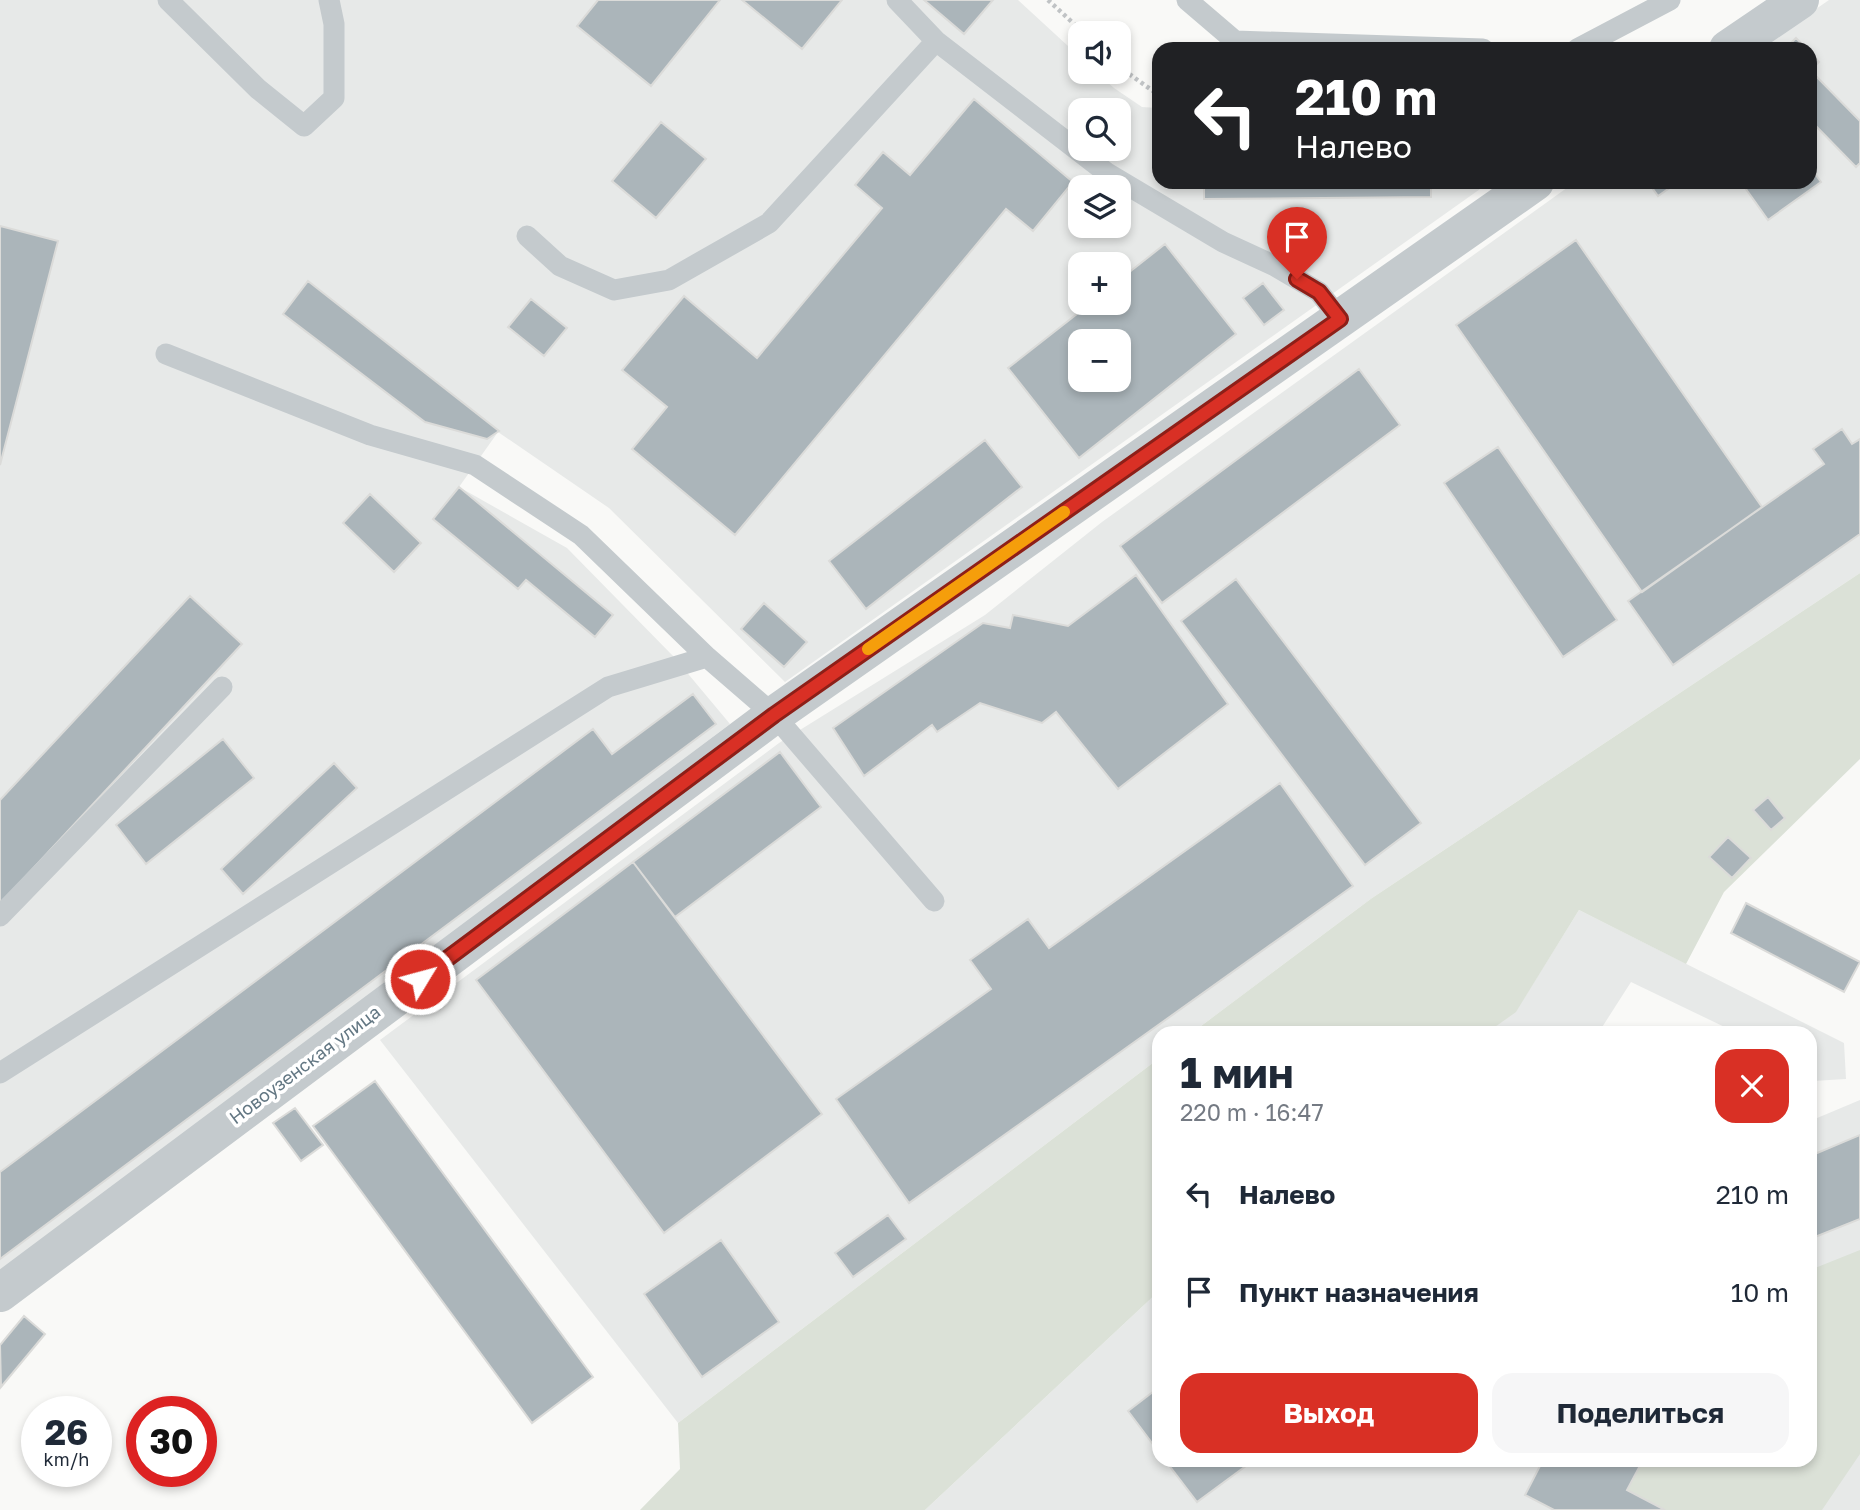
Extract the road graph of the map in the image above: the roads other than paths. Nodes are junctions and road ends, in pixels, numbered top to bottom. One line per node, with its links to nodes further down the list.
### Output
1 (168, 0): 2 (lane)
2 (329, 0)
3 (897, 0): 7 (lane)
4 (1187, 0): 8 (lane)
5 (1670, 0): 9 (lane)
6 (1800, 0): 10 (street)
7 (936, 41): 12 (lane); 13 (lane)
8 (1266, 42)
9 (1590, 42)
10 (1738, 42)
11 (1525, 189): 13 (street, Новоузенская улица)
12 (527, 236)
13 (1340, 319): 17 (street, Новоузенская улица)
14 (166, 354): 15 (lane)
15 (707, 657): 17 (lane); 20 (lane)
16 (222, 687): 19 (lane)
17 (774, 715): 18 (lane); 21 (street, Новоузенская улица)
18 (934, 901)
19 (0, 916)
20 (0, 1073)
21 (0, 1293)

